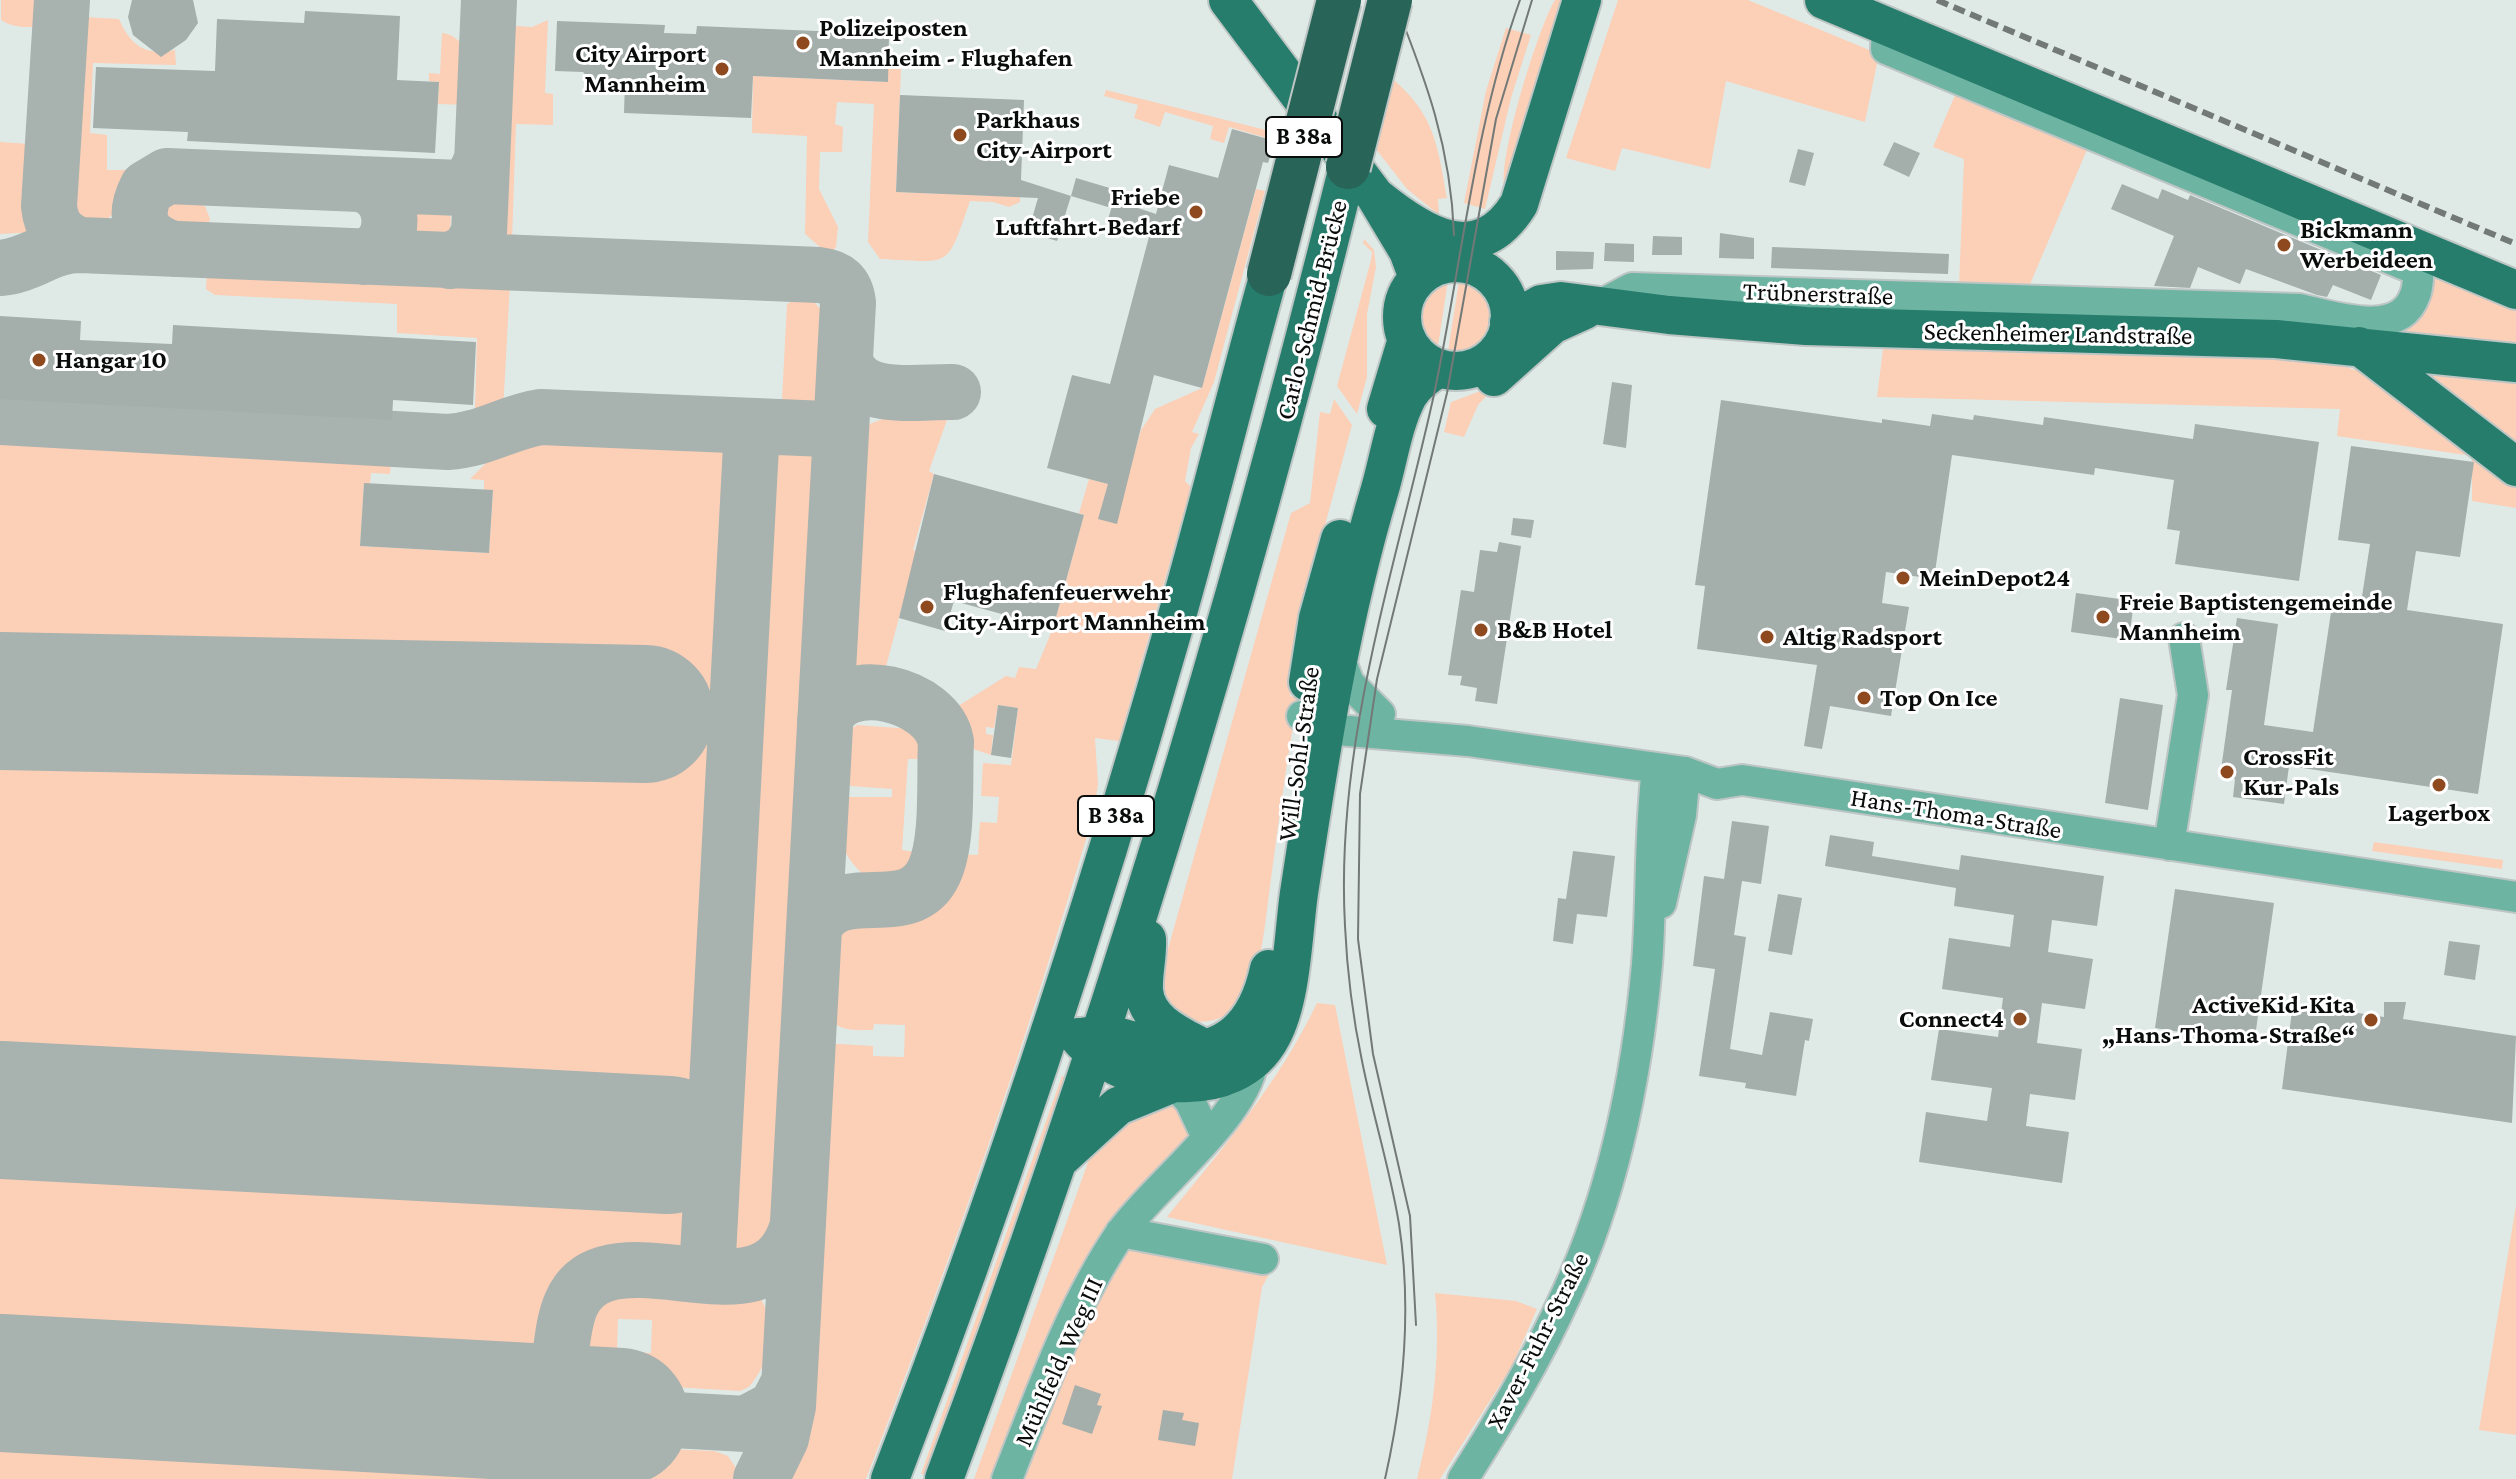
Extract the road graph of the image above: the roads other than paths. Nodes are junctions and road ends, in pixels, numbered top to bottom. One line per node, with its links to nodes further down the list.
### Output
1 (1228, 0): 7 (main road)
2 (1339, 0): 11 (highway, Carlo-Schmid-Brücke / B 38a, bridge)
3 (1390, 0): 7 (highway, Carlo-Schmid-Brücke / B 38a, bridge)
4 (1582, 0): 8 (main road)
5 (1824, 0): 6 (main road)
6 (1887, 26): 9 (street); 9 (main road)
7 (1377, 200): 8 (main road); 10 (main road); 19 (main road); 30 (main road, Carlo-Schmid-Brücke / B 38a)
8 (1519, 204): 10 (main road)
9 (2418, 260): 12 (main road); 13 (street, Trübnerstraße)
10 (1448, 271): 14 (main road); 15 (main road)
11 (1269, 274): 31 (main road, Carlo-Schmid-Brücke / B 38a)
12 (2516, 290)
13 (1600, 305): 14 (main road, Seckenheimer Landstraße); 16 (main road, Seckenheimer Landstraße); 20 (main road)
14 (1509, 322): 18 (main road)
15 (1407, 339): 18 (main road); 19 (main road, Will-Sohl-Straße)
16 (2357, 345): 17 (main road, Seckenheimer Landstraße); 21 (main road)
17 (2516, 363)
18 (1439, 368): 20 (main road, Will-Sohl-Straße)
19 (1387, 406): 25 (main road, Will-Sohl-Straße)
20 (1388, 463): 23 (main road, Will-Sohl-Straße)
21 (2514, 464)
22 (2184, 638): 28 (street)
23 (1338, 654): 24 (street, Hans-Thoma-Straße); 25 (main road, Will-Sohl-Straße)
24 (1380, 714): 25 (street, Hans-Thoma-Straße); 26 (street, Hans-Thoma-Straße)
25 (1318, 718): 26 (street, Hans-Thoma-Straße); 32 (main road, Will-Sohl-Straße); 36 (main road, Will-Sohl-Straße)
26 (1468, 741): 27 (street, Hans-Thoma-Straße)
27 (1671, 771): 28 (street, Hans-Thoma-Straße); 45 (street, Xaver-Fuhr-Straße)
28 (2169, 845): 29 (street, Hans-Thoma-Straße)
29 (2516, 897)
30 (1143, 903): 33 (main road, B 38a); 34 (main road)
31 (1061, 1003): 33 (main road); 35 (main road, B 38a)
32 (1254, 1013): 34 (main road, Will-Sohl-Straße); 36 (street)
33 (1092, 1042): 34 (main road, Will-Sohl-Straße); 35 (main road); 37 (main road); 39 (main road, B 38a)
34 (1202, 1048)
35 (1044, 1054): 42 (main road, B 38a)
36 (1253, 1061): 37 (main road); 38 (street, Mühlfeld, Weg III)
37 (1174, 1083): 38 (street); 39 (main road)
38 (1207, 1137): 40 (street, Mühlfeld, Weg III)
39 (1059, 1160): 43 (main road, B 38a)
40 (1121, 1232): 41 (street); 44 (street, Mühlfeld, Weg III)
41 (1263, 1259)
42 (890, 1479)
43 (944, 1479)
44 (1007, 1479)
45 (1463, 1479)

